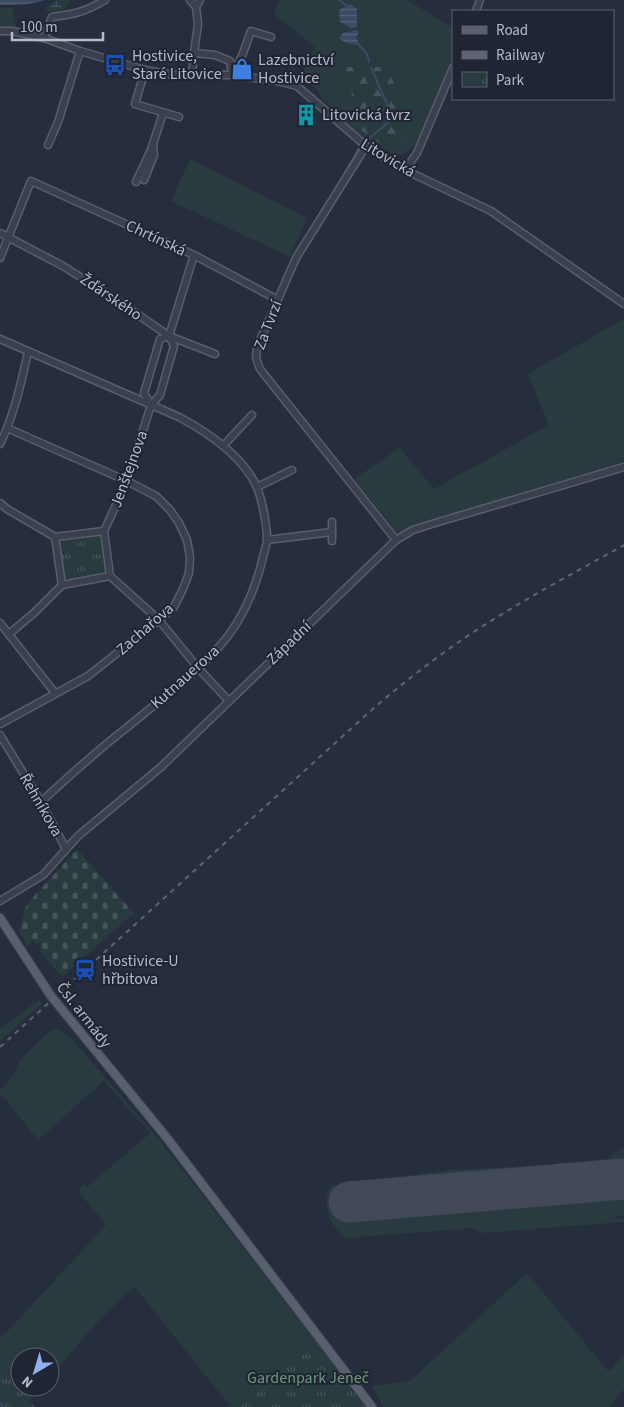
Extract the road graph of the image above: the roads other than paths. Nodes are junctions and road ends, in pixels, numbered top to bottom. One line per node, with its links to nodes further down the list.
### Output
1 (105, 0): 7 (street)
2 (190, 0): 4 (street)
3 (200, 0): 4 (street)
4 (196, 7): 9 (street)
5 (0, 31): 7 (street, Litovická)
6 (272, 37): 13 (street)
7 (44, 38): 8 (street, Litovická)
8 (80, 51): 10 (street, Litovická); 17 (street)
9 (194, 53): 12 (street); 13 (street)
10 (145, 70): 12 (street, Litovická); 14 (street)
11 (452, 70): 19 (street)
12 (192, 75): 13 (street, Litovická)
13 (232, 76): 18 (street, Litovická)
14 (163, 113): 15 (street); 16 (street)
15 (179, 117)
16 (153, 143): 20 (street); 21 (street)
17 (48, 145)
18 (366, 146): 19 (street, Litovická); 26 (street, Za Tvrzí)
19 (405, 170): 27 (street, Litovická)
20 (144, 180)
21 (136, 182)
22 (0, 233): 23 (street, Žďárského)
23 (10, 236): 24 (street, Chrtínská); 25 (street); 28 (street, Žďárského)
24 (194, 255): 26 (street, Chrtínská); 28 (street, Jenštejnova)
25 (0, 258)
26 (278, 300): 47 (street, Za Tvrzí)
27 (624, 304)
28 (169, 336): 31 (street, Žďárského); 32 (street, Jenštejnova); 32 (street, Jenštejnova)
29 (0, 338): 30 (street, Kutnauerova)
30 (28, 352): 32 (street, Kutnauerova); 34 (street)
31 (215, 354)
32 (151, 406): 36 (street, Kutnauerova); 39 (street, Jenštejnova)
33 (252, 415): 36 (street)
34 (7, 428): 35 (street); 39 (street, Zachařova)
35 (0, 444)
36 (223, 446): 40 (street, Kutnauerova)
37 (624, 467): 47 (street, Západní)
38 (292, 470): 40 (street)
39 (128, 481): 43 (street, Jenštejnova); 51 (street, Zachařova)
40 (257, 487): 46 (street, Kutnauerova)
41 (0, 504): 45 (street)
42 (332, 522): 44 (street)
43 (104, 530): 45 (street); 49 (street)
44 (332, 532): 46 (street); 48 (street)
45 (55, 537): 50 (street)
46 (267, 540): 54 (street, Kutnauerova)
47 (396, 540): 56 (street, Západní)
48 (332, 541)
49 (110, 576): 50 (street); 51 (street)
50 (62, 585): 53 (street)
51 (158, 620): 54 (street); 55 (street, Zachařova)
52 (0, 623): 53 (street)
53 (9, 634): 55 (street)
54 (198, 668): 56 (street); 59 (street, Kutnauerova)
55 (55, 693): 57 (street, Zachařova)
56 (229, 701): 60 (street, Západní)
57 (0, 724)
58 (0, 736): 59 (street, Řehníkova)
59 (41, 802): 60 (street, Řehníkova)
60 (66, 849): 61 (street, Západní)
61 (0, 901)
62 (0, 918): 63 (main road, Čsl. armády)
63 (372, 1407)

